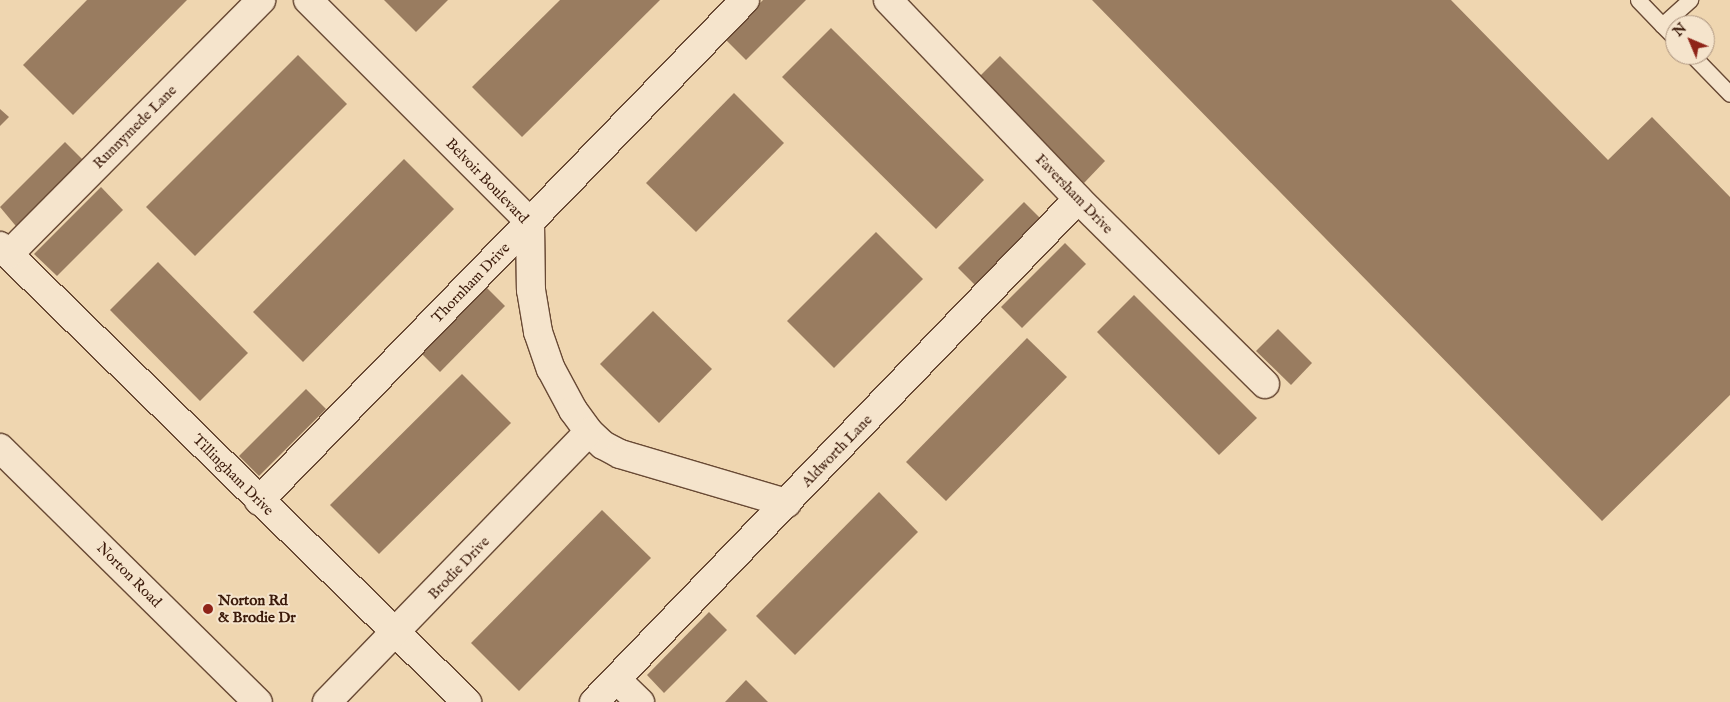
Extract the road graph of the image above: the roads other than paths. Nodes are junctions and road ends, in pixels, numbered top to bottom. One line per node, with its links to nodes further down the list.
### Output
1 (260, 0): 13 (street, Runnymede Lane)
2 (308, 0): 12 (street, Belvoir Boulevard)
3 (745, 0): 12 (street, Thornham Drive)
4 (888, 0): 11 (street, Faversham Drive)
5 (1638, 0): 7 (lane)
6 (1690, 0): 7 (lane)
7 (1662, 25): 8 (lane)
8 (1665, 28)
9 (1702, 65): 10 (lane)
10 (1730, 94)
11 (1078, 199): 14 (street, Faversham Drive); 18 (street, Aldworth Lane)
12 (530, 222): 15 (street, Belvoir Boulevard); 17 (street, Thornham Drive)
13 (4, 250): 17 (street, Tillingham Drive)
14 (1265, 384)
15 (589, 432): 18 (street, Belvoir Boulevard); 19 (street, Brodie Drive)
16 (0, 448): 21 (street, Norton Road)
17 (259, 501): 19 (street, Tillingham Drive)
18 (787, 503): 20 (street, Aldworth Lane)
19 (395, 634): 22 (street, Brodie Drive); 23 (street, Tillingham Drive)
20 (617, 680): 24 (street, Aldworth Lane); 25 (street)
21 (258, 702)
22 (328, 702)
23 (467, 702)
24 (594, 702)
25 (640, 702)

